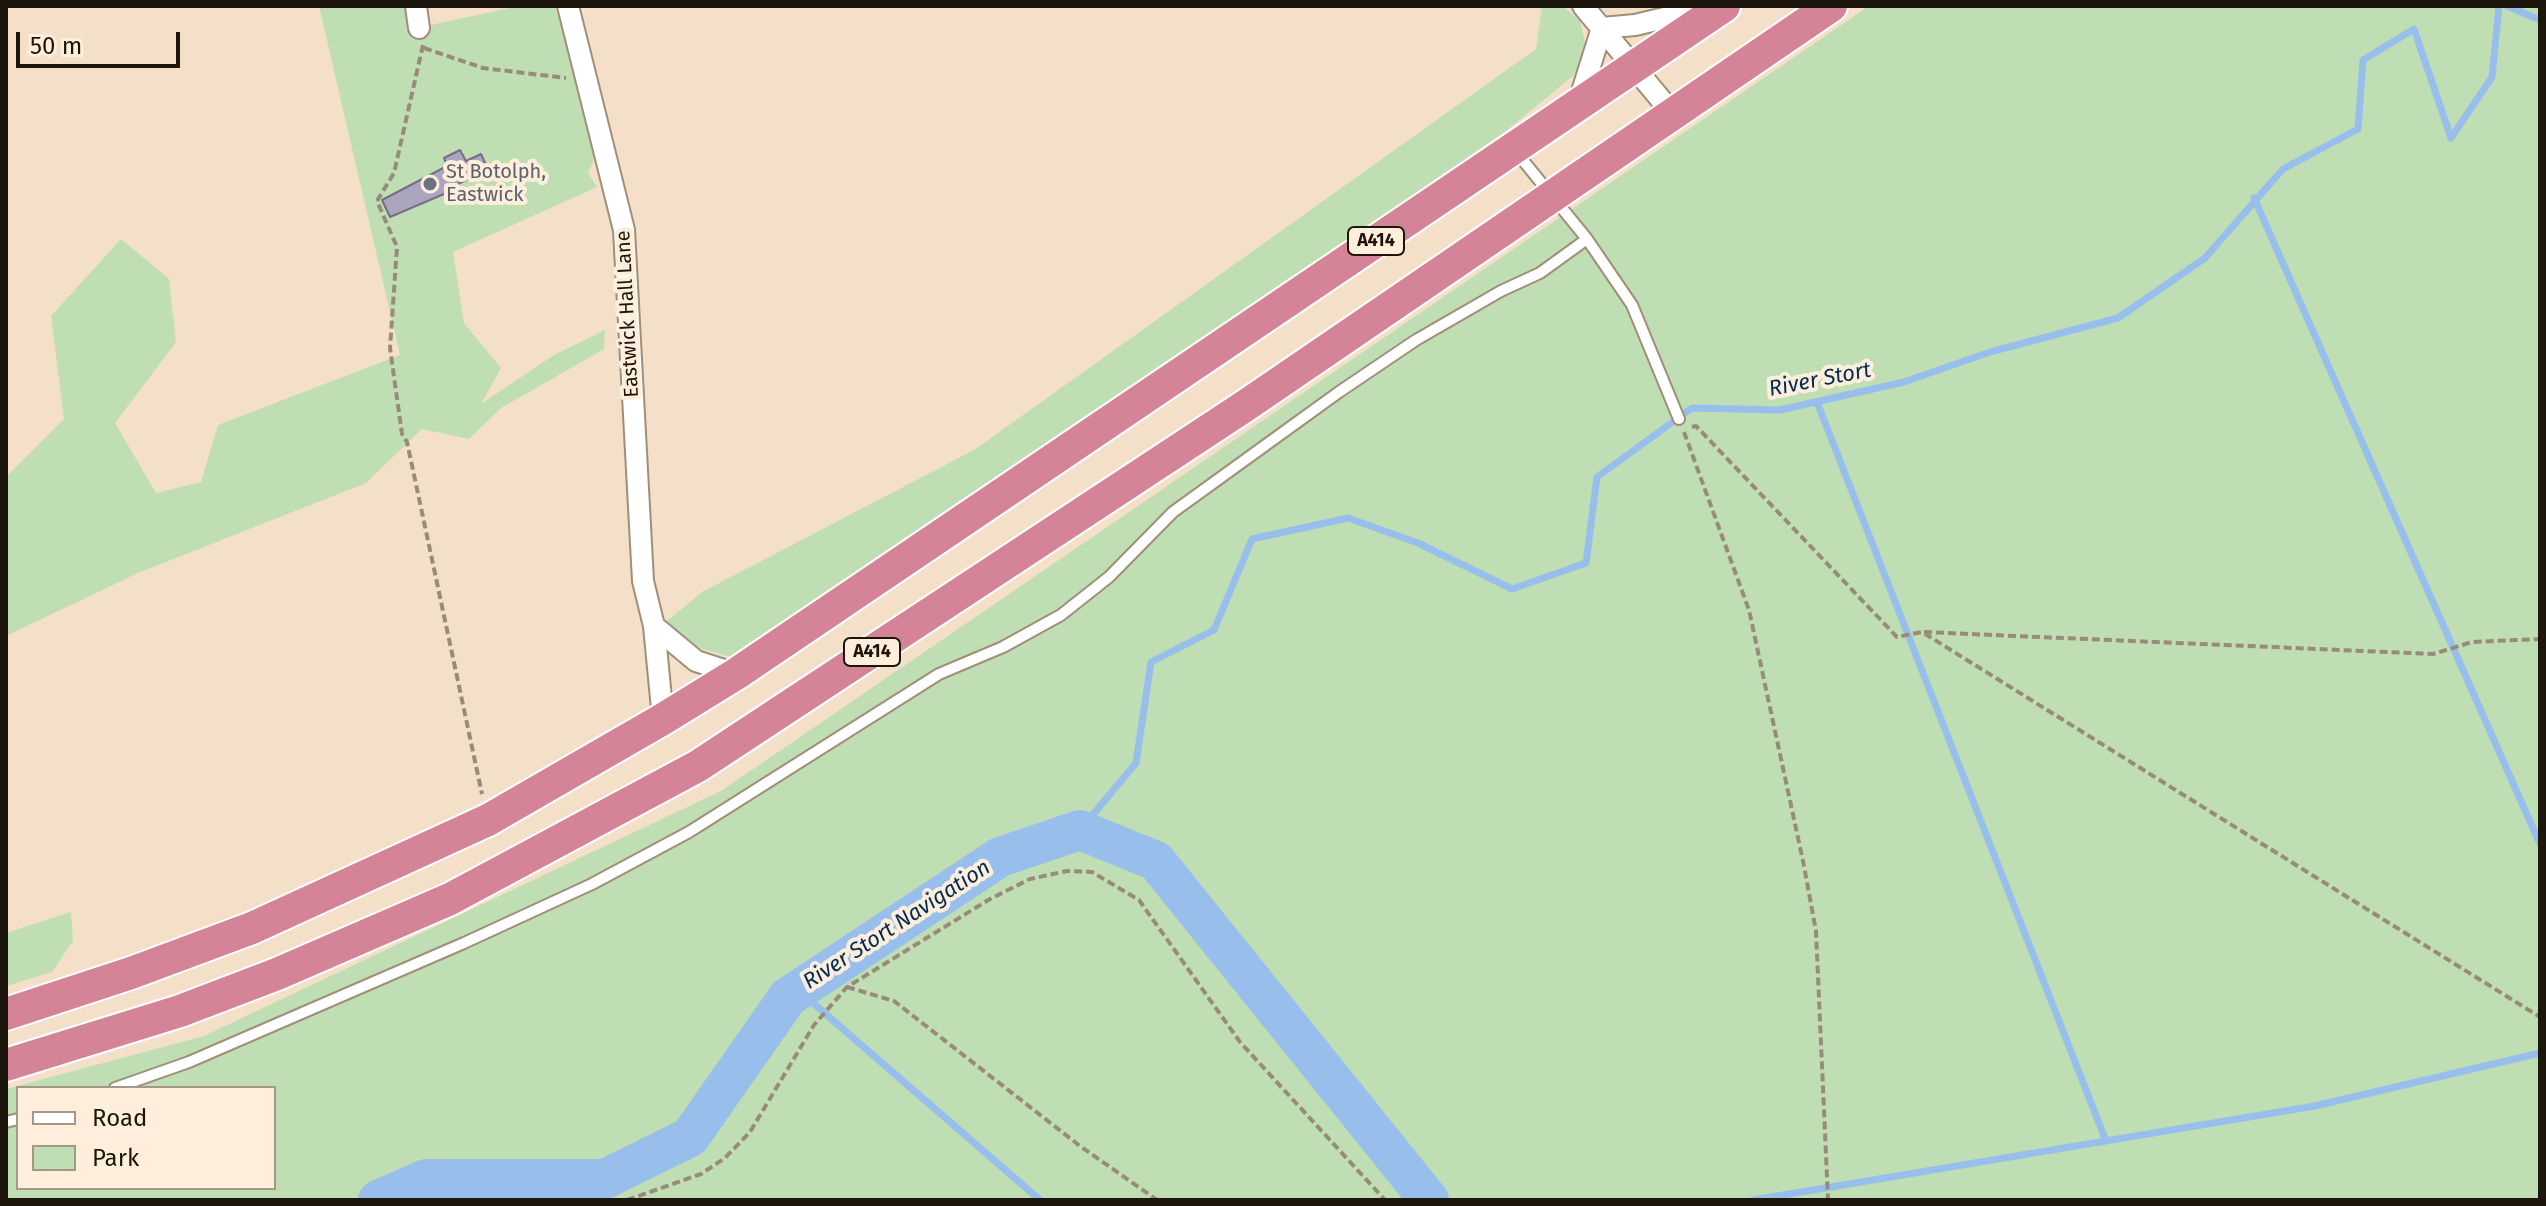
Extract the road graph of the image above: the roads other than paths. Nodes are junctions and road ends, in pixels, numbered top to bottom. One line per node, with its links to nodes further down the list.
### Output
1 (416, 6): 7 (street)
2 (568, 6): 16 (street, Eastwick Hall Lane)
3 (1583, 6): 8 (street)
4 (1714, 6): 8 (street)
5 (1724, 6): 9 (highway, A414)
6 (1831, 6): 11 (highway, A414)
7 (419, 28)
8 (1602, 28): 9 (street); 10 (street)
9 (1634, 67): 10 (highway, A414); 11 (street)
10 (1577, 105): 12 (highway, A414)
11 (1673, 114): 13 (highway, A414)
12 (1514, 148): 13 (lane); 17 (highway, A414)
13 (1551, 197): 14 (lane); 20 (highway, A414)
14 (1587, 239): 15 (lane); 21 (lane)
15 (1682, 423)
16 (654, 626): 17 (street); 18 (street, Eastwick Hall Lane)
17 (736, 674): 18 (highway, A414)
18 (663, 719): 19 (highway, A414)
19 (6, 1014)
20 (6, 1065)
21 (121, 1086)

